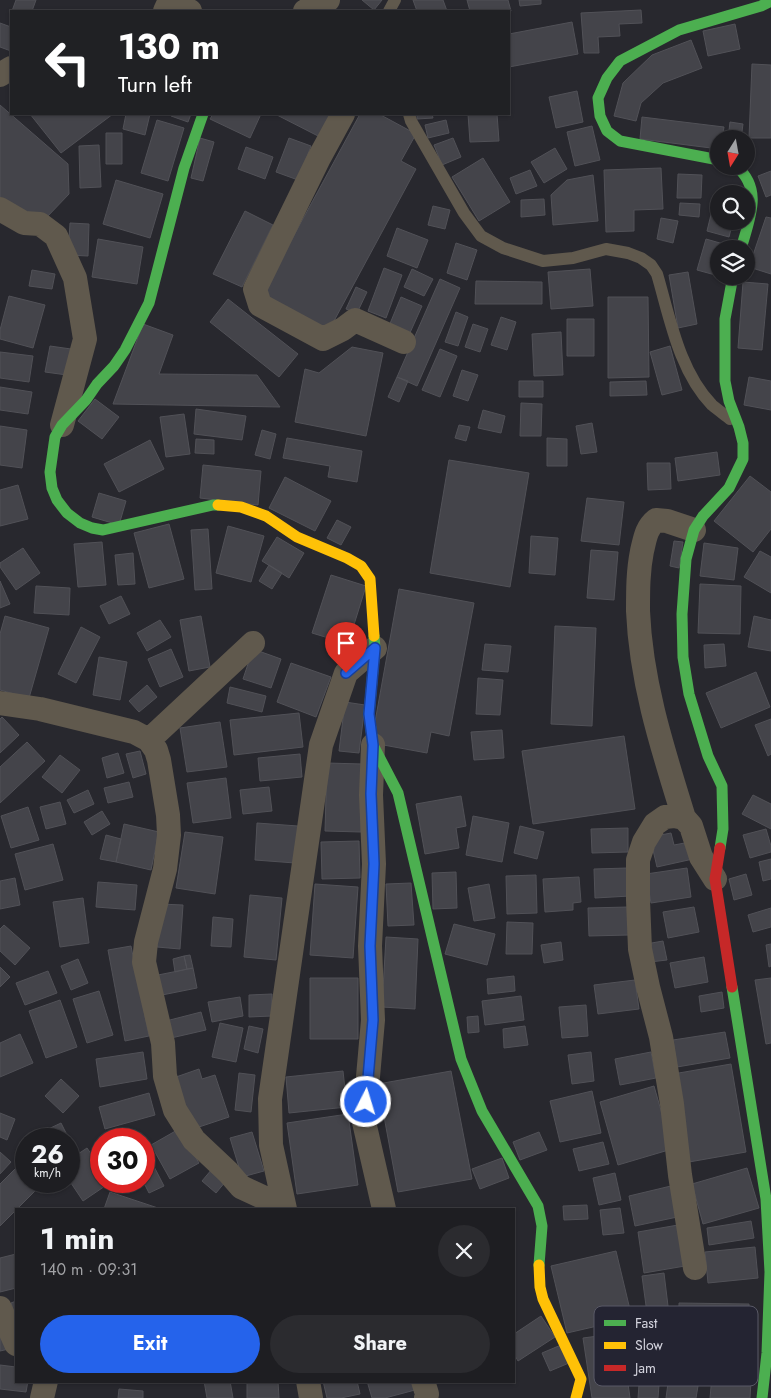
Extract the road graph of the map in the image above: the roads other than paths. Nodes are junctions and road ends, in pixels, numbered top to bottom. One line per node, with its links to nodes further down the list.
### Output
1 (328, 0): 3 (street)
2 (771, 1): 7 (street)
3 (307, 10)
4 (202, 115): 13 (street)
5 (342, 115): 12 (street)
6 (409, 115): 14 (lane)
7 (710, 158)
8 (747, 175): 10 (street)
9 (0, 208): 13 (street)
10 (743, 240)
11 (731, 285): 14 (street)
12 (404, 342)
13 (62, 425): 17 (street)
14 (740, 427): 15 (street)
15 (694, 530): 21 (street); 22 (street)
16 (253, 643): 19 (street)
17 (375, 648): 20 (street); 23 (street)
18 (0, 703): 19 (street)
19 (149, 740): 23 (street)
20 (373, 745): 24 (street); 34 (street)
21 (684, 818): 22 (street); 25 (street)
22 (715, 879): 35 (street)
23 (284, 1208)
24 (384, 1208)
25 (695, 1268)
26 (0, 1308): 27 (street)
27 (15, 1342)
28 (46, 1383): 31 (street)
29 (308, 1383): 32 (street)
30 (424, 1383): 33 (street)
31 (42, 1398)
32 (311, 1398)
33 (426, 1398)
34 (576, 1398)
35 (762, 1398)

